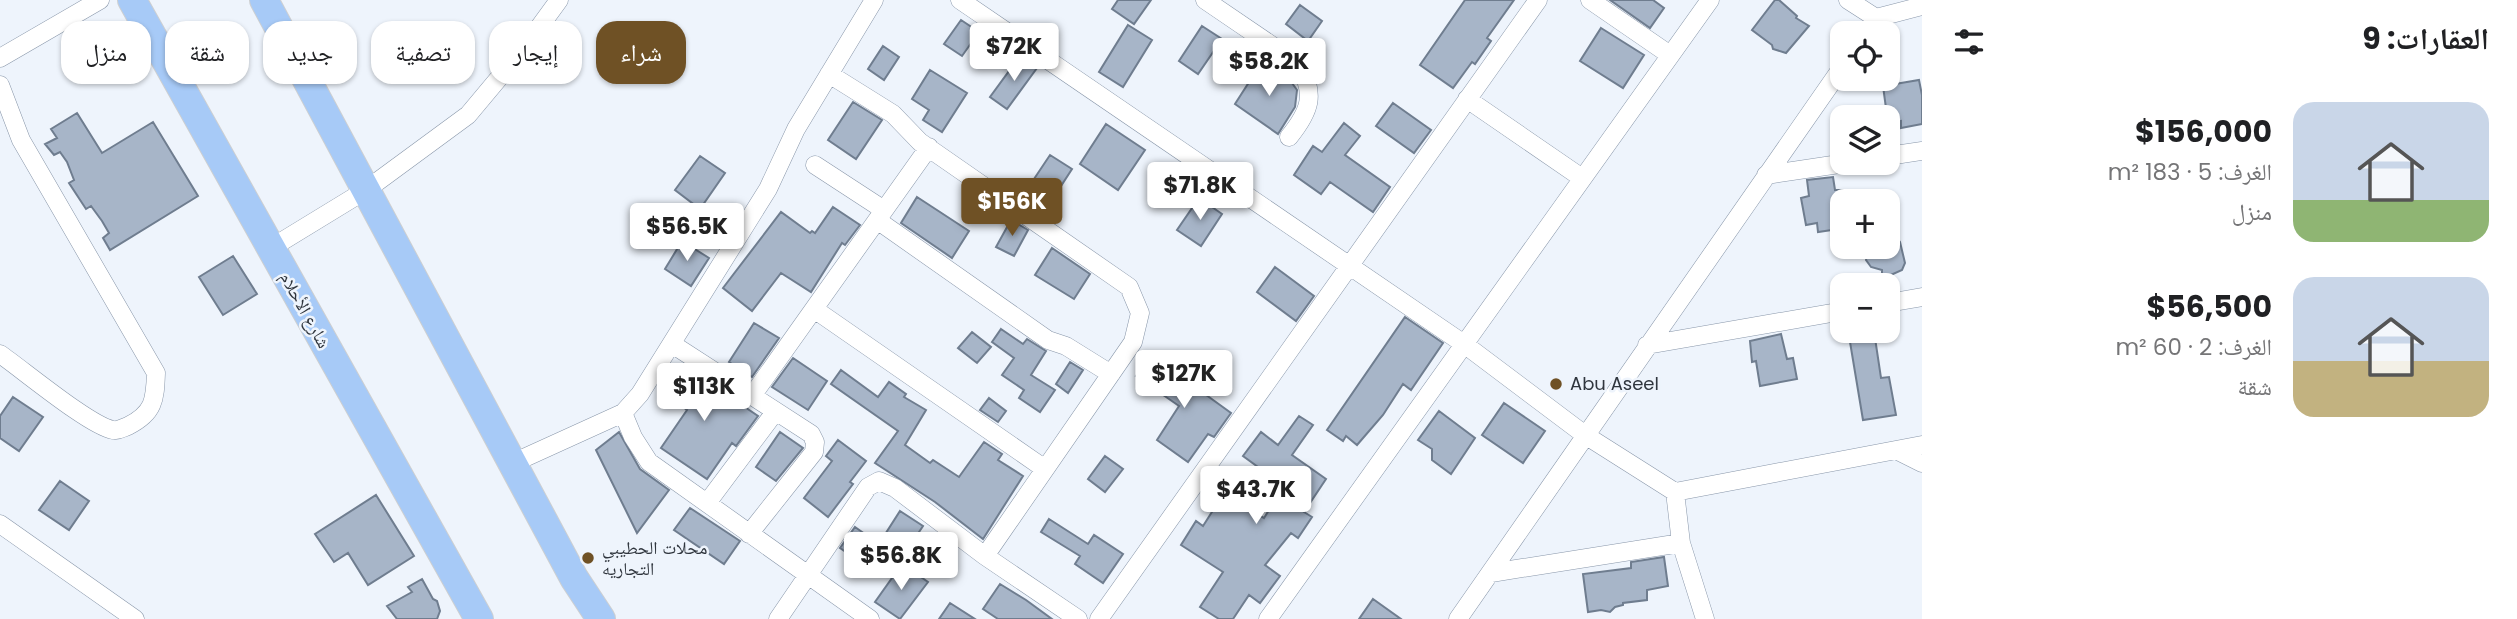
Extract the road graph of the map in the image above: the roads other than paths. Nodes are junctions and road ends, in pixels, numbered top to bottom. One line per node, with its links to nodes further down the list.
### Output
1 (100, 0): 16 (street)
2 (132, 0): 31 (main road, شارع الأحلام)
3 (264, 0): 29 (main road)
4 (559, 0): 29 (street)
5 (874, 0): 17 (street)
6 (960, 0): 32 (street)
7 (1205, 0): 21 (street)
8 (1538, 0): 20 (street)
9 (1710, 0): 15 (street)
10 (1848, 0): 13 (street)
11 (1601, 3): 15 (street)
12 (1922, 6): 13 (street)
13 (1876, 18): 14 (street)
14 (1874, 21)
15 (1670, 55): 28 (street)
16 (0, 58)
17 (829, 74): 22 (street); 37 (street)
18 (1830, 84): 27 (street)
19 (0, 85): 40 (street)
20 (1467, 99): 28 (street); 32 (street)
21 (1289, 137)
22 (929, 148): 30 (street); 41 (street)
23 (1922, 151): 24 (street)
24 (1900, 154)
25 (815, 165): 30 (street)
26 (1830, 165): 27 (street)
27 (1766, 175): 39 (street)
28 (1583, 178): 38 (street)
29 (366, 190): 31 (street); 48 (main road)
30 (881, 215): 35 (street); 41 (street)
31 (271, 247): 60 (main road, شارع الأحلام)
32 (1350, 266): 38 (street); 65 (street)
33 (1922, 297): 34 (street)
34 (1900, 301)
35 (814, 309): 42 (street); 50 (street)
36 (1830, 313): 39 (street)
37 (672, 344): 42 (street); 44 (street)
38 (1464, 344): 45 (street); 66 (street)
39 (1647, 345): 45 (street)
40 (0, 354)
41 (1111, 374): 50 (street)
42 (752, 396): 43 (street)
43 (775, 412): 52 (street); 54 (street)
44 (623, 413): 48 (street); 52 (street)
45 (1585, 435): 51 (street); 57 (street)
46 (1922, 445): 47 (street)
47 (1896, 450): 49 (street); 51 (street)
48 (513, 463): 61 (main road)
49 (1922, 463)
50 (1045, 469): 56 (street)
51 (1675, 492): 55 (street)
52 (706, 503): 54 (street)
53 (0, 524): 59 (street)
54 (750, 534): 58 (street)
55 (1681, 543): 57 (street); 68 (street)
56 (985, 556): 58 (street); 64 (street)
57 (1491, 573): 67 (street)
58 (808, 575): 62 (street); 63 (street)
59 (135, 619)
60 (479, 619)
61 (601, 619)
62 (778, 619)
63 (870, 619)
64 (1079, 619)
65 (1099, 619)
66 (1268, 619)
67 (1458, 619)
68 (1705, 619)

